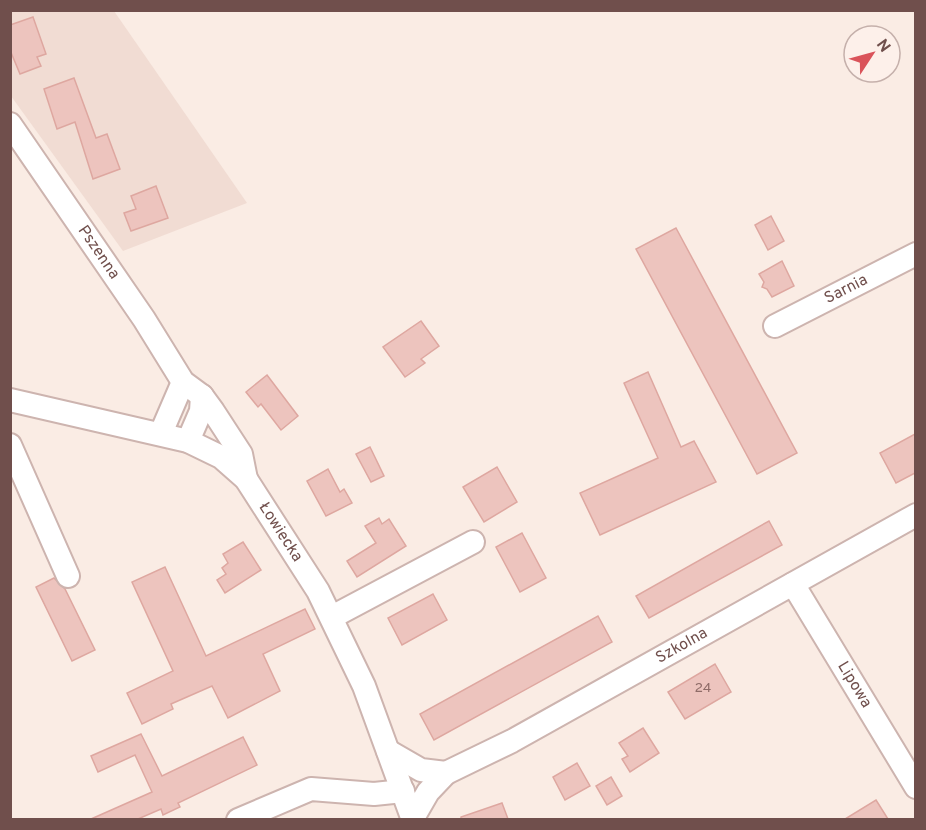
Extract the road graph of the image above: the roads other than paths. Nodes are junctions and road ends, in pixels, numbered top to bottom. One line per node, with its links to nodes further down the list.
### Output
1 (10, 124): 4 (street, Pszenna)
2 (915, 254): 3 (street, Sarnia)
3 (775, 326)
4 (183, 382): 5 (street, Pszenna); 7 (street)
5 (202, 396): 8 (street); 10 (street, Pszenna)
6 (10, 400): 7 (street, Łowiecka)
7 (161, 433): 8 (street, Łowiecka)
8 (188, 441): 10 (street, Łowiecka)
9 (10, 445): 13 (street)
10 (246, 479): 15 (street, Łowiecka)
11 (915, 515): 14 (street, Szkolna)
12 (473, 542): 15 (street)
13 (68, 576)
14 (793, 584): 17 (street, Szkolna); 18 (street, Lipowa)
15 (332, 617): 16 (street, Łowiecka)
16 (388, 751): 17 (street); 19 (street, Łowiecka)
17 (446, 773): 21 (street, Szkolna)
18 (915, 787)
19 (403, 791): 20 (street); 21 (street, Łowiecka)
20 (238, 819)
21 (413, 819)

